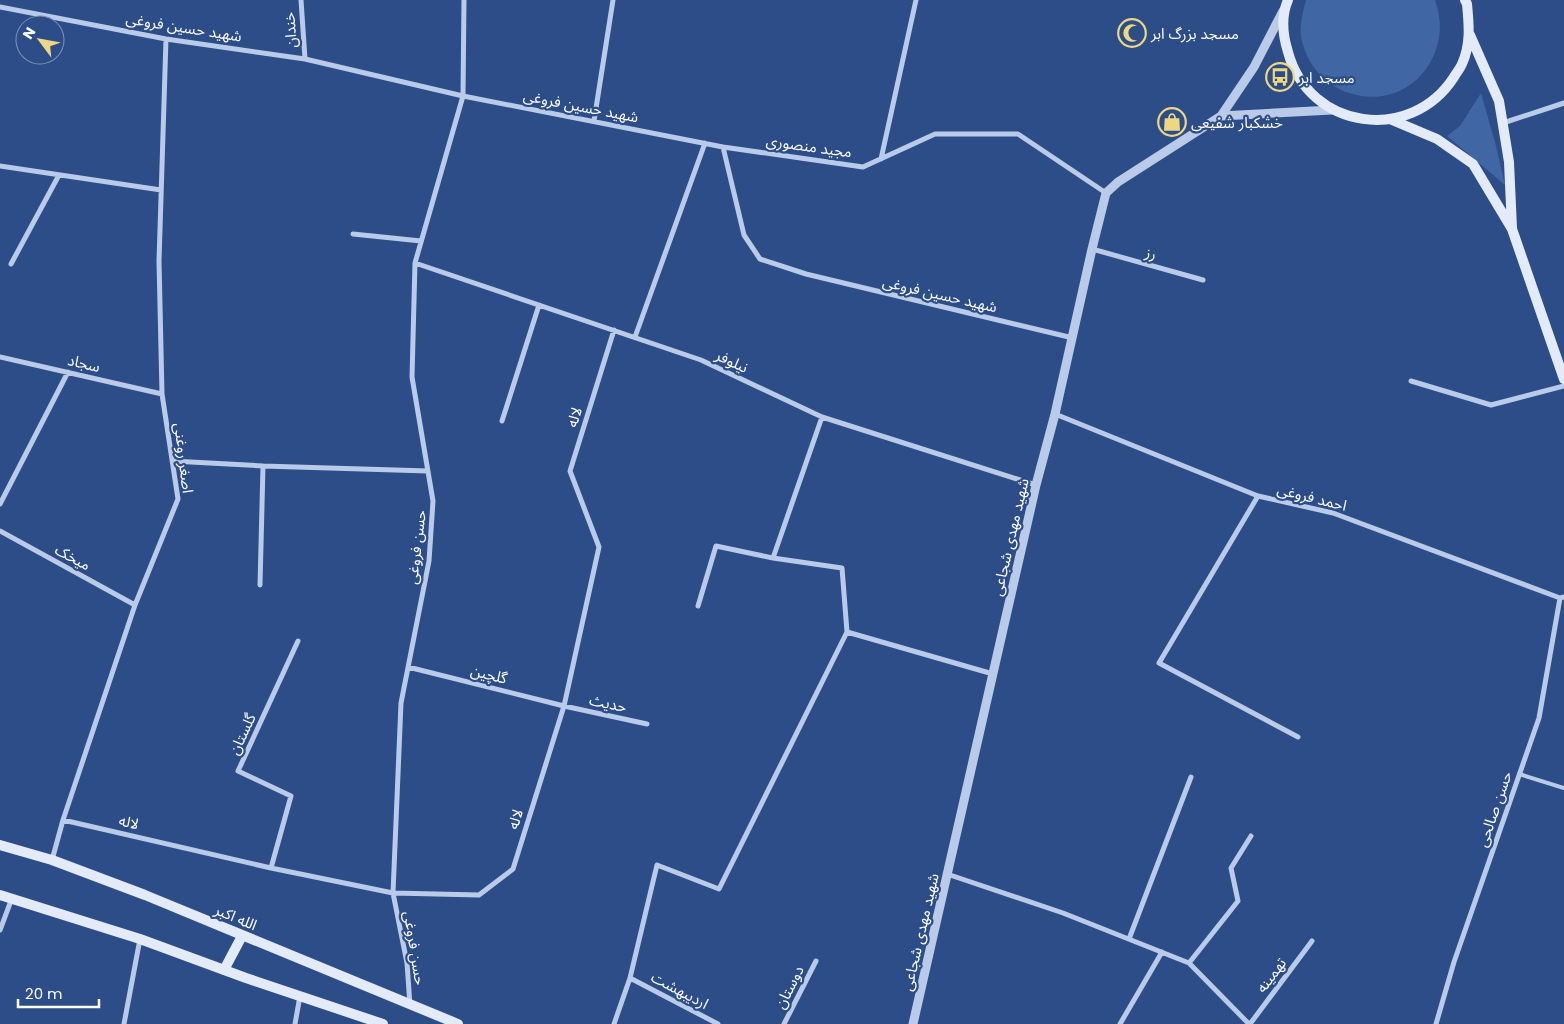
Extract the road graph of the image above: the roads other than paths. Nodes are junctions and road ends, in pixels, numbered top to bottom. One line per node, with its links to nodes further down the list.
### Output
1 (301, 0): 10 (street, خندان)
2 (464, 0): 11 (street, حسن فروغی)
3 (613, 0): 16 (street)
4 (916, 0): 20 (street)
5 (1465, 0): 8 (main road)
6 (1287, 3): 13 (main road); 14 (street)
7 (0, 7): 9 (street, شهید حسین فروغی)
8 (1470, 35): 15 (main road); 17 (main road)
9 (166, 39): 10 (street, شهید حسین فروغی); 23 (street, اصغر روغنی)
10 (305, 59): 11 (street, شهید حسین فروغی)
11 (463, 96): 16 (street, شهید حسین فروغی); 27 (street, حسن فروغی)
12 (1564, 103): 17 (street)
13 (1332, 110): 14 (street); 15 (main road)
14 (1221, 116): 24 (street)
15 (1392, 120): 25 (main road)
16 (594, 121): 18 (street, شهید حسین فروغی)
17 (1503, 123): 25 (main road)
18 (705, 143): 19 (street, شهید حسین فروغی); 34 (street)
19 (723, 147): 20 (street, مجید منصوری); 35 (street, شهید حسین فروغی)
20 (881, 159): 24 (street, مجید منصوری)
21 (0, 166): 22 (street)
22 (59, 175): 23 (street); 30 (street)
23 (161, 190): 41 (street, اصغر روغنی)
24 (1106, 193): 28 (street, شهید مهدی شجاعی)
25 (1512, 229): 38 (main road)
26 (353, 234): 27 (street)
27 (421, 241): 29 (street, حسن فروغی)
28 (1092, 249): 31 (street, رز); 35 (street, شهید مهدی شجاعی)
29 (415, 263): 32 (street, نیلوفر); 47 (street, حسن فروغی)
30 (11, 264)
31 (1203, 280)
32 (539, 305): 33 (street, نیلوفر); 44 (street)
33 (614, 330): 34 (street, نیلوفر); 61 (street, لاله)
34 (635, 337): 43 (street, نیلوفر)
35 (1073, 338): 42 (street, شهید مهدی شجاعی)
36 (0, 357): 37 (street, سجاد)
37 (68, 372): 41 (street, سجاد); 50 (street)
38 (1564, 379)
39 (1411, 382): 40 (street)
40 (1564, 386)
41 (162, 394): 45 (street, اصغر روغنی)
42 (1055, 414): 48 (street, شهید مهدی شجاعی); 49 (street, احمد فروغی)
43 (822, 417): 48 (street, نیلوفر); 52 (street)
44 (502, 421)
45 (172, 461): 46 (street); 55 (street, اصغر روغنی)
46 (263, 466): 47 (street); 53 (street)
47 (428, 471): 59 (street, حسن فروغی)
48 (1036, 485): 60 (street, شهید مهدی شجاعی)
49 (1258, 496): 54 (street, احمد فروغی); 63 (street)
50 (0, 504)
51 (0, 531): 55 (street, میخک)
52 (773, 558): 56 (street); 57 (street)
53 (260, 585)
54 (1562, 598): 64 (street, حسن صالحی)
55 (135, 605): 67 (street, اصغر روغنی)
56 (698, 606)
57 (847, 632): 60 (street); 85 (street)
58 (298, 641): 71 (street, گلستان)
59 (408, 667): 61 (street, گلچین); 73 (street, حسن فروغی)
60 (993, 674): 72 (street, شهید مهدی شجاعی)
61 (564, 706): 62 (street, حدیث); 73 (street, لاله)
62 (647, 724)
63 (1298, 737)
64 (1519, 774): 66 (lane); 98 (street, حسن صالحی)
65 (1191, 777): 79 (street)
66 (1564, 788)
67 (63, 820): 70 (street, اصغر روغنی); 71 (street, لاله)
68 (1251, 836): 83 (street)
69 (0, 844): 70 (main road, الله اکبر)
70 (52, 860): 77 (main road, الله اکبر)
71 (271, 868): 73 (street, لاله)
72 (947, 874): 79 (street); 95 (street, شهید مهدی شجاعی)
73 (393, 893): 87 (street, حسن فروغی)
74 (0, 894): 75 (main road)
75 (12, 898): 76 (street); 78 (main road)
76 (0, 930)
77 (242, 936): 84 (main road); 87 (main road, الله اکبر)
78 (140, 939): 84 (main road); 88 (street)
79 (1129, 940): 81 (street)
80 (1312, 941): 97 (street, تهمینه)
81 (1162, 952): 83 (street); 96 (street)
82 (816, 961): 94 (street, دوستان)
83 (1189, 963): 97 (street)
84 (224, 970): 86 (main road)
85 (630, 978): 92 (street); 93 (street, اردیبهشت)
86 (300, 996): 89 (street); 90 (main road)
87 (410, 1005): 91 (main road, الله اکبر)
88 (124, 1024)
89 (295, 1024)
90 (383, 1024)
91 (458, 1024)
92 (614, 1024)
93 (718, 1024)
94 (784, 1024)
95 (913, 1024)
96 (1120, 1024)
97 (1249, 1024)
98 (1436, 1024)

